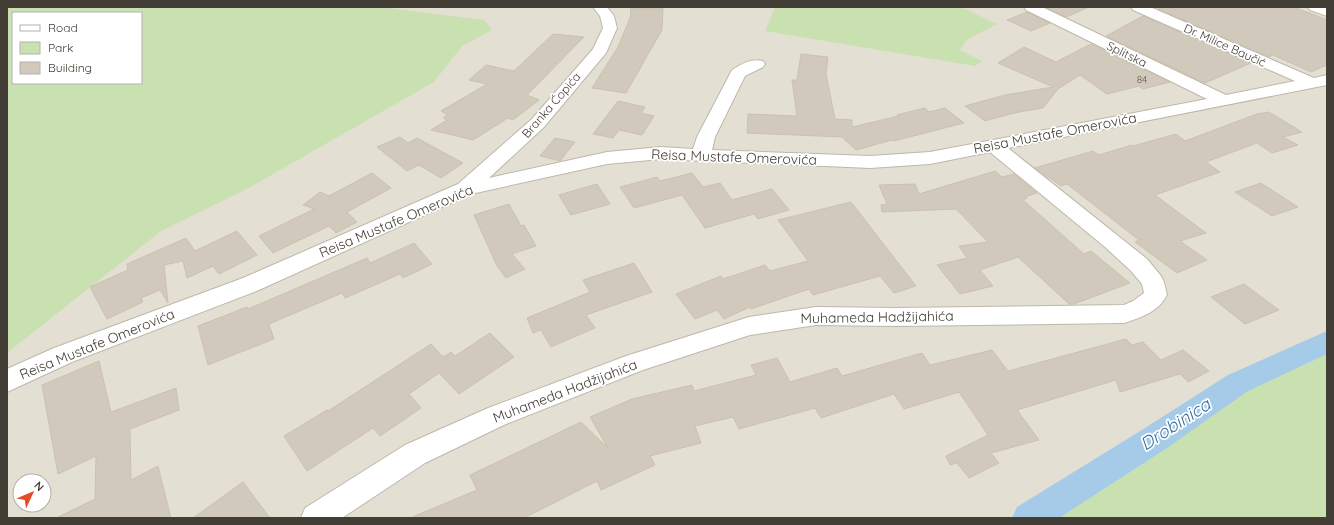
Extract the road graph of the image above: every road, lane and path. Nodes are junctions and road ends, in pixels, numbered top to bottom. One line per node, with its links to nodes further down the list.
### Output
1 (600, 7): 11 (street, Branka Ćopića)
2 (1031, 7): 8 (street, Splitska)
3 (1138, 7): 7 (street, Dr. Milice Baučić)
4 (1315, 7): 5 (street)
5 (1327, 12)
6 (757, 64): 10 (street)
7 (1320, 81): 8 (street, Reisa Mustafe Omerovića)
8 (1223, 100): 9 (street, Reisa Mustafe Omerovića)
9 (993, 145): 10 (street, Reisa Mustafe Omerovića); 13 (street, Muhameda Hadžijahića)
10 (701, 154): 11 (street, Reisa Mustafe Omerovića)
11 (465, 189): 12 (street, Reisa Mustafe Omerovića)
12 (7, 382)
13 (328, 514)

